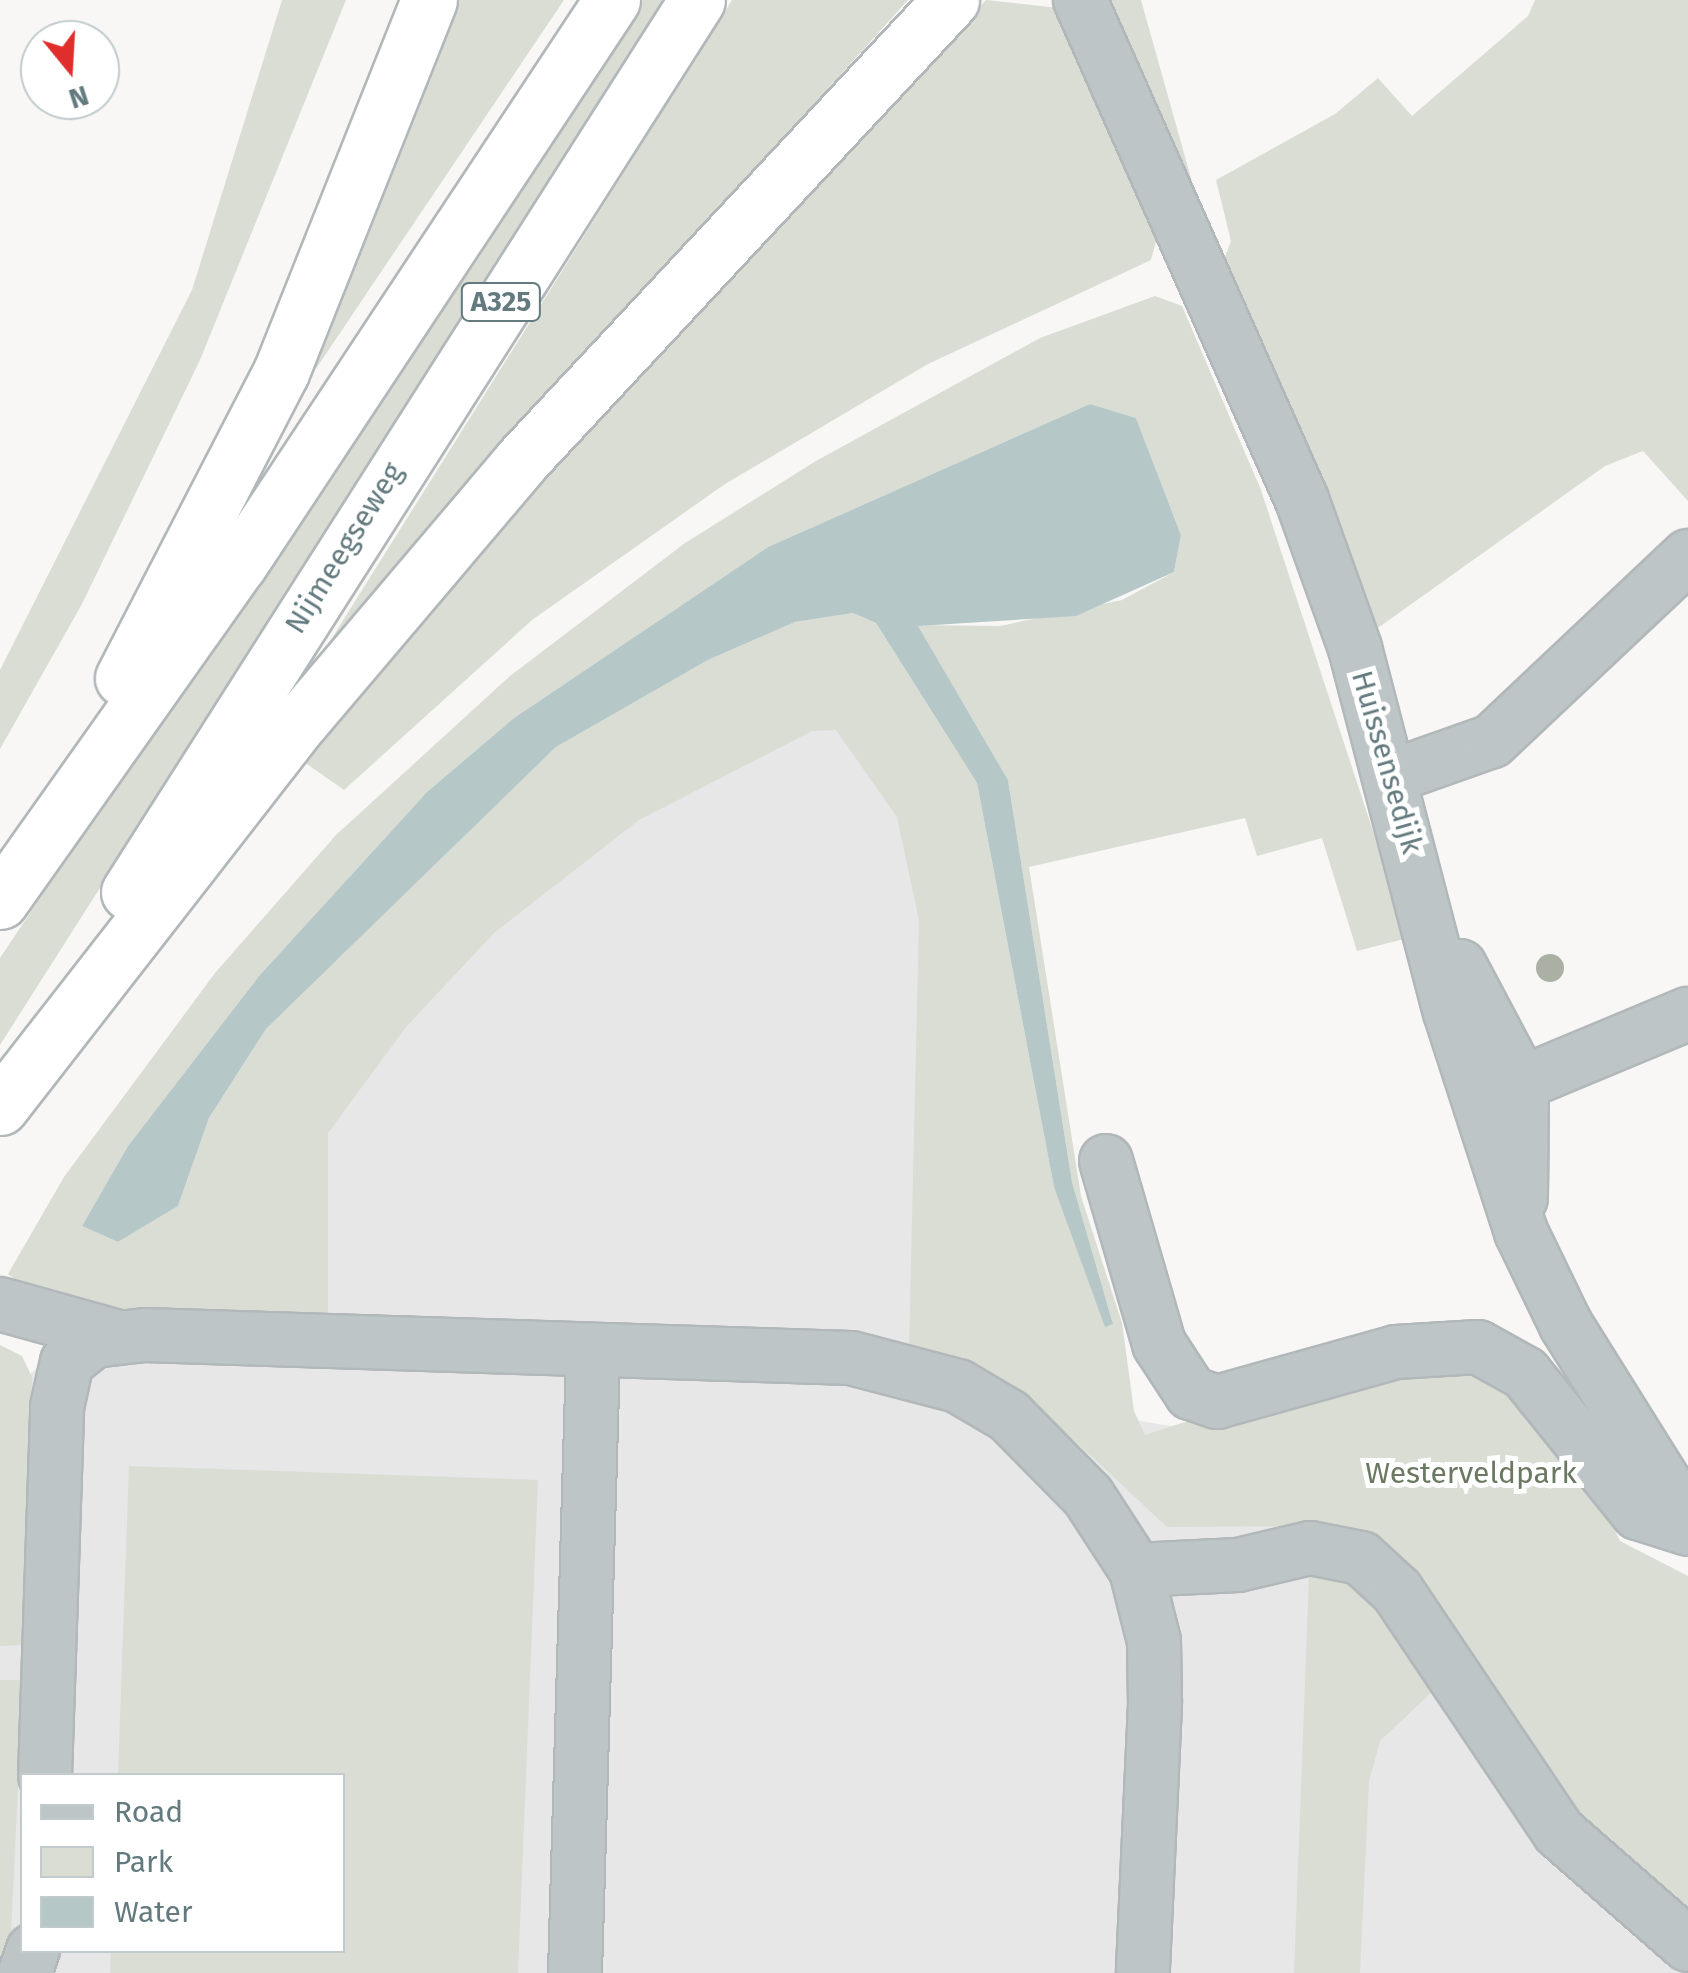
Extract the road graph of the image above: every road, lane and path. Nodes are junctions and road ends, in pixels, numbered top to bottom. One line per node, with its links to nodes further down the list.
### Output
1 (429, 0): 8 (highway, A325)
2 (612, 0): 8 (highway, A325)
3 (697, 0): 13 (highway, Nijmeegseweg / A325)
4 (951, 0): 13 (highway, A325)
5 (1080, 0): 7 (street, Huissensedijk)
6 (1688, 556): 7 (street)
7 (1393, 776): 10 (street, Huissensedijk)
8 (60, 806): 9 (highway, A325)
9 (0, 900)
10 (1430, 924): 12 (street); 15 (street, Huissensedijk)
11 (1688, 1014): 12 (street)
12 (1522, 1083): 15 (street)
13 (0, 1104)
14 (1106, 1161): 22 (street)
15 (1520, 1232): 21 (street, Huissensedijk)
16 (0, 1304): 18 (street)
17 (0, 1321): 20 (street)
18 (118, 1337): 19 (street); 20 (street)
19 (593, 1354): 23 (street); 26 (street)
20 (67, 1362): 24 (street)
21 (1688, 1520)
22 (1688, 1529)
23 (1136, 1570): 25 (street); 27 (street)
24 (46, 1773)
25 (1688, 1945)
26 (576, 1973)
27 (1143, 1973)

